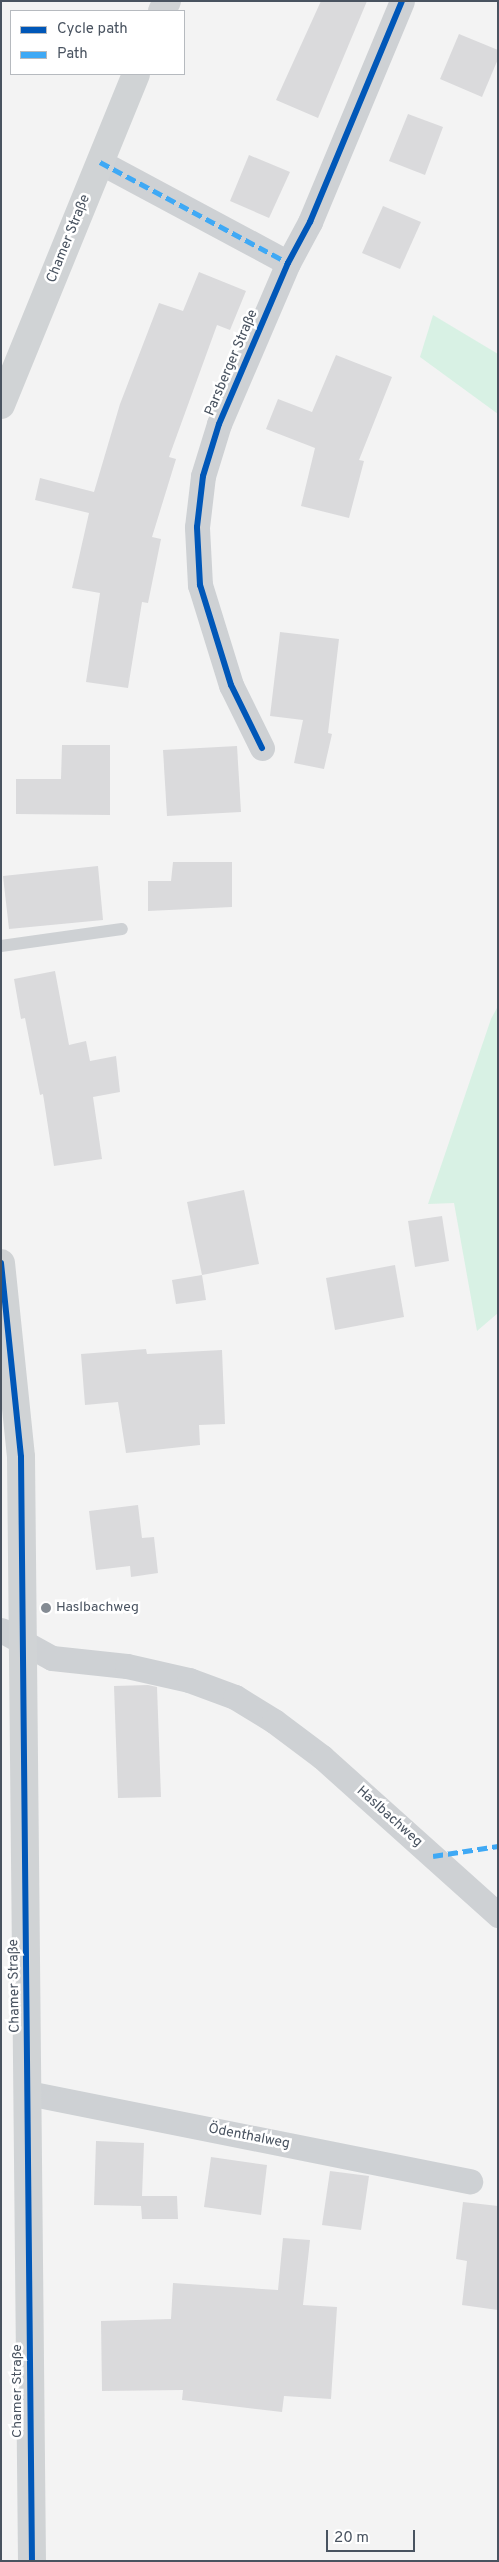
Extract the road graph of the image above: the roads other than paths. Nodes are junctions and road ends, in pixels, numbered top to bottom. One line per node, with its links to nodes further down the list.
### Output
1 (402, 1): 4 (street, Parsberger Straße)
2 (136, 75): 3 (street, Chamer Straße)
3 (100, 162): 4 (street); 5 (street, Chamer Straße)
4 (288, 263): 6 (street, Parsberger Straße)
5 (1, 405)
6 (262, 748)
7 (122, 929): 8 (lane)
8 (1, 946)
9 (1, 1263): 10 (street, Chamer Straße)
10 (12, 1637): 11 (street, Haslbachweg); 12 (street, Chamer Straße)
11 (498, 1915)
12 (28, 2093): 13 (street, Ödenthalweg); 14 (street, Chamer Straße)
13 (470, 2181)
14 (32, 2561)

